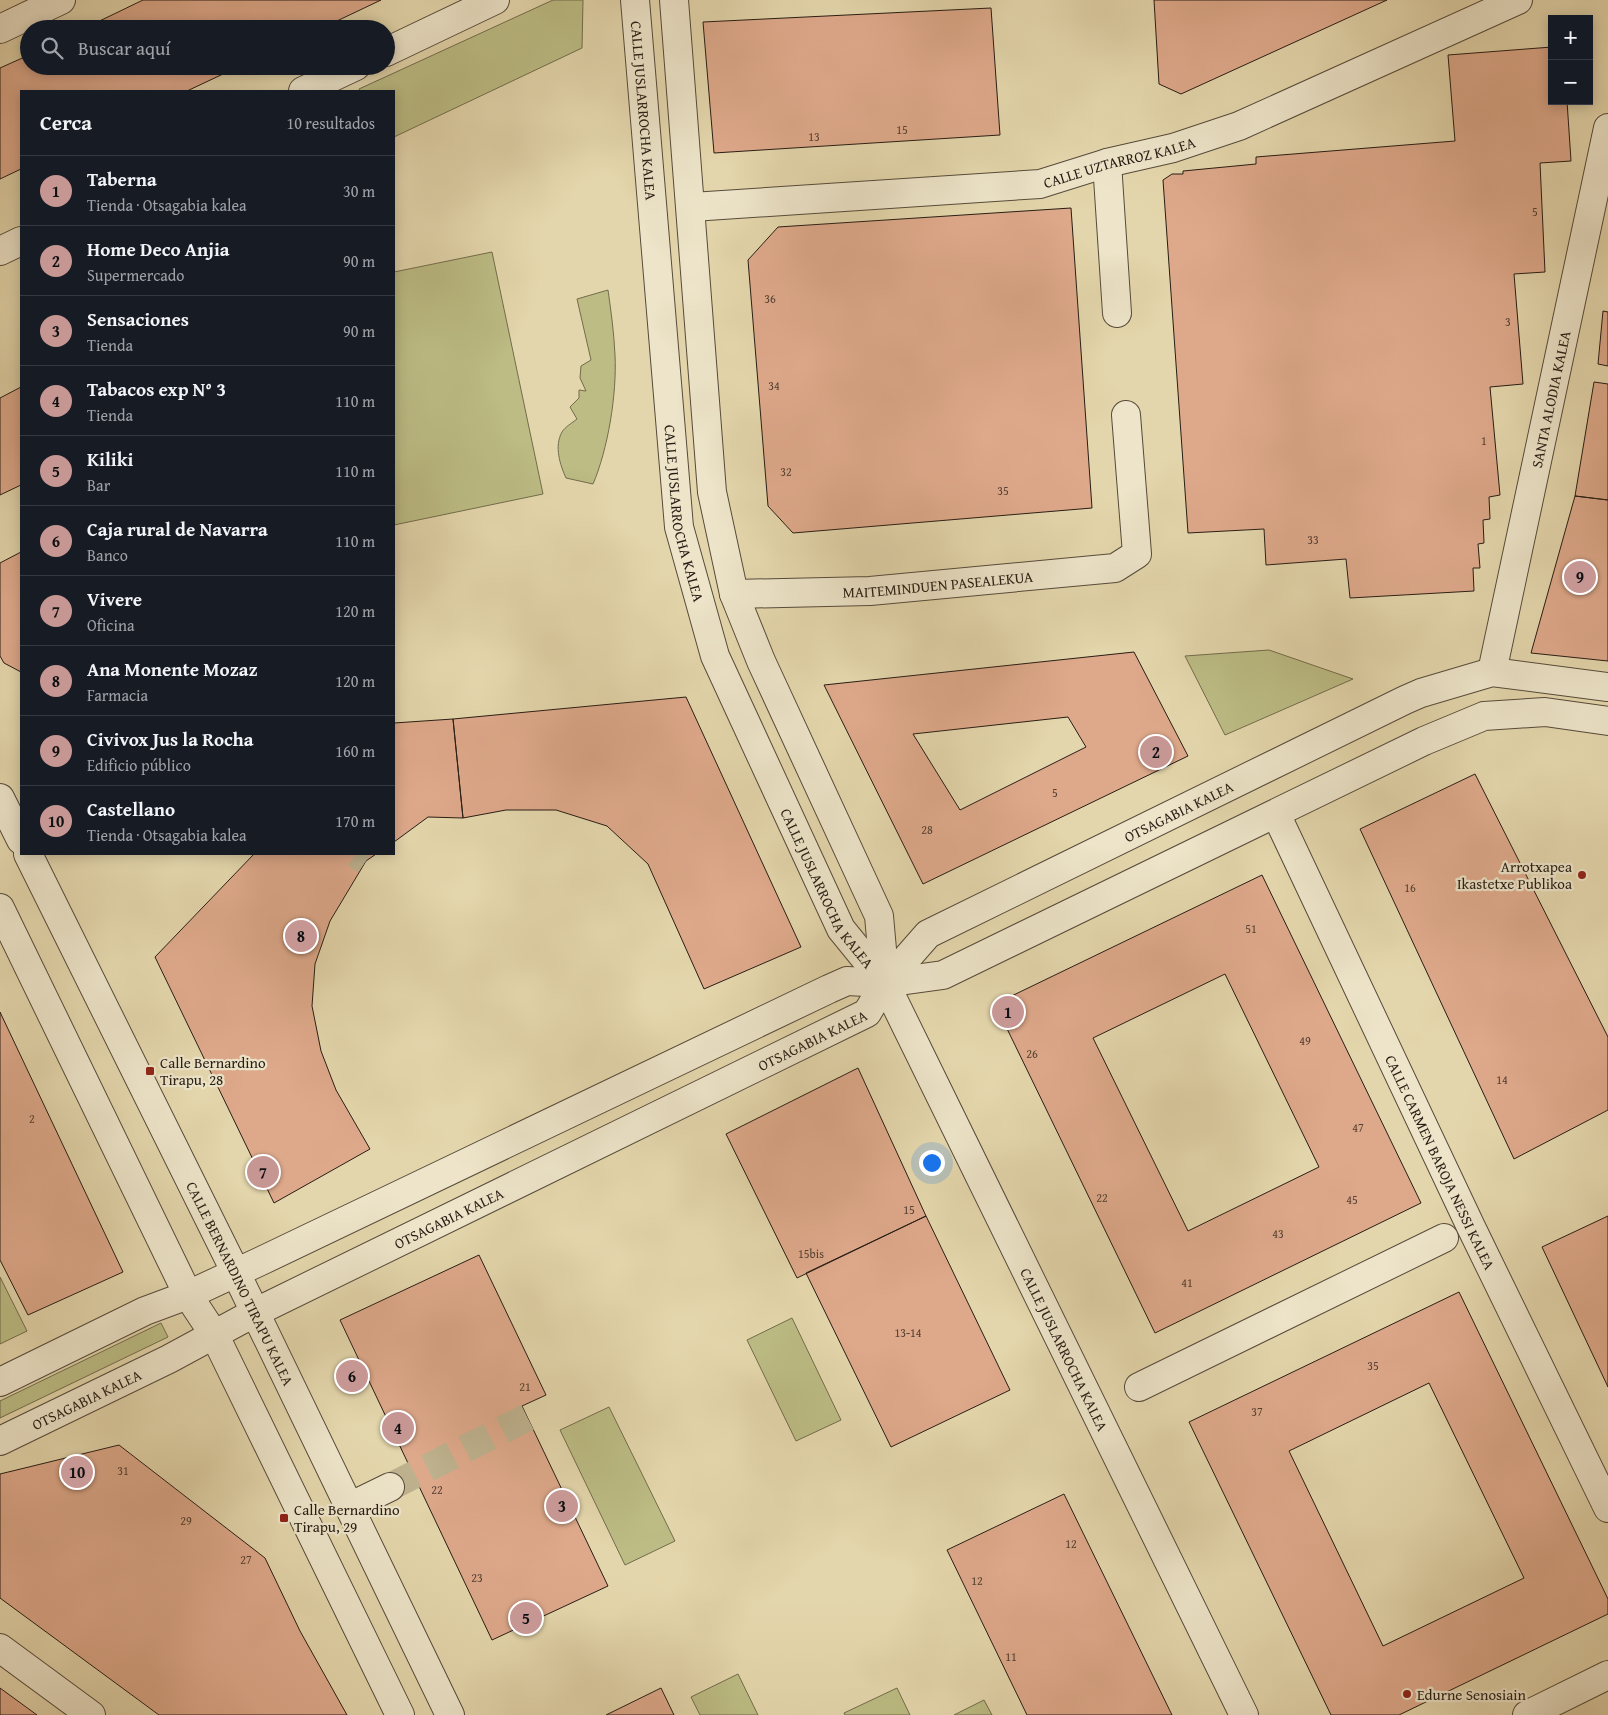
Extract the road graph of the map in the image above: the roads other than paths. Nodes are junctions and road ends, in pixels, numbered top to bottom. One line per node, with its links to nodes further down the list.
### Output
1 (61, 0): 6 (street)
2 (495, 0): 7 (street)
3 (635, 0): 26 (street, CALLE JUSLARROCHA KALEA)
4 (674, 0): 12 (street, CALLE JUSLARROCHA KALEA)
5 (1518, 0): 11 (street, CALLE UZTARROZ KALEA)
6 (0, 28)
7 (395, 48)
8 (337, 75): 9 (street)
9 (305, 90)
10 (1608, 128): 18 (street, SANTA ALODIA KALEA)
11 (1108, 164): 12 (street, CALLE UZTARROZ KALEA); 15 (street)
12 (692, 207): 17 (street, CALLE JUSLARROCHA KALEA)
13 (20, 241): 14 (street)
14 (0, 251)
15 (1117, 313)
16 (1126, 415): 17 (street, MAITEMINDUEN PASEALEKUA)
17 (734, 594): 26 (street, CALLE JUSLARROCHA KALEA)
18 (1492, 672): 19 (street); 26 (street, OTSAGABIA KALEA)
19 (1608, 687)
20 (1608, 721): 22 (street, OTSAGABIA KALEA)
21 (0, 798): 23 (street)
22 (1276, 814): 26 (street, OTSAGABIA KALEA); 37 (street, CALLE CARMEN BAROJA NESSI KALEA)
23 (20, 838)
24 (28, 855): 28 (street, CALLE BERNARDINO TIRAPU KALEA)
25 (0, 908): 29 (street)
26 (886, 983): 28 (street, OTSAGABIA KALEA); 30 (street, OTSAGABIA KALEA); 43 (street, CALLE JUSLARROCHA KALEA)
27 (1444, 1238): 33 (street, CALLE CARMEN BAROJA NESSI KALEA)
28 (236, 1273): 29 (street, OTSAGABIA KALEA); 30 (street, CALLE BERNARDINO TIRAPU KALEA)
29 (188, 1295): 31 (street); 32 (street, OTSAGABIA KALEA)
30 (254, 1313): 31 (street, OTSAGABIA KALEA); 36 (street, CALLE BERNARDINO TIRAPU KALEA)
31 (215, 1336): 34 (street, OTSAGABIA KALEA); 40 (street)
32 (0, 1382)
33 (1139, 1387)
34 (0, 1441)
35 (390, 1487): 36 (street)
36 (349, 1507): 42 (street, CALLE BERNARDINO TIRAPU KALEA)
37 (1608, 1508)
38 (0, 1648): 41 (street)
39 (1608, 1675): 44 (street)
40 (395, 1713)
41 (91, 1715)
42 (450, 1715)
43 (1244, 1715)
44 (1527, 1715)

